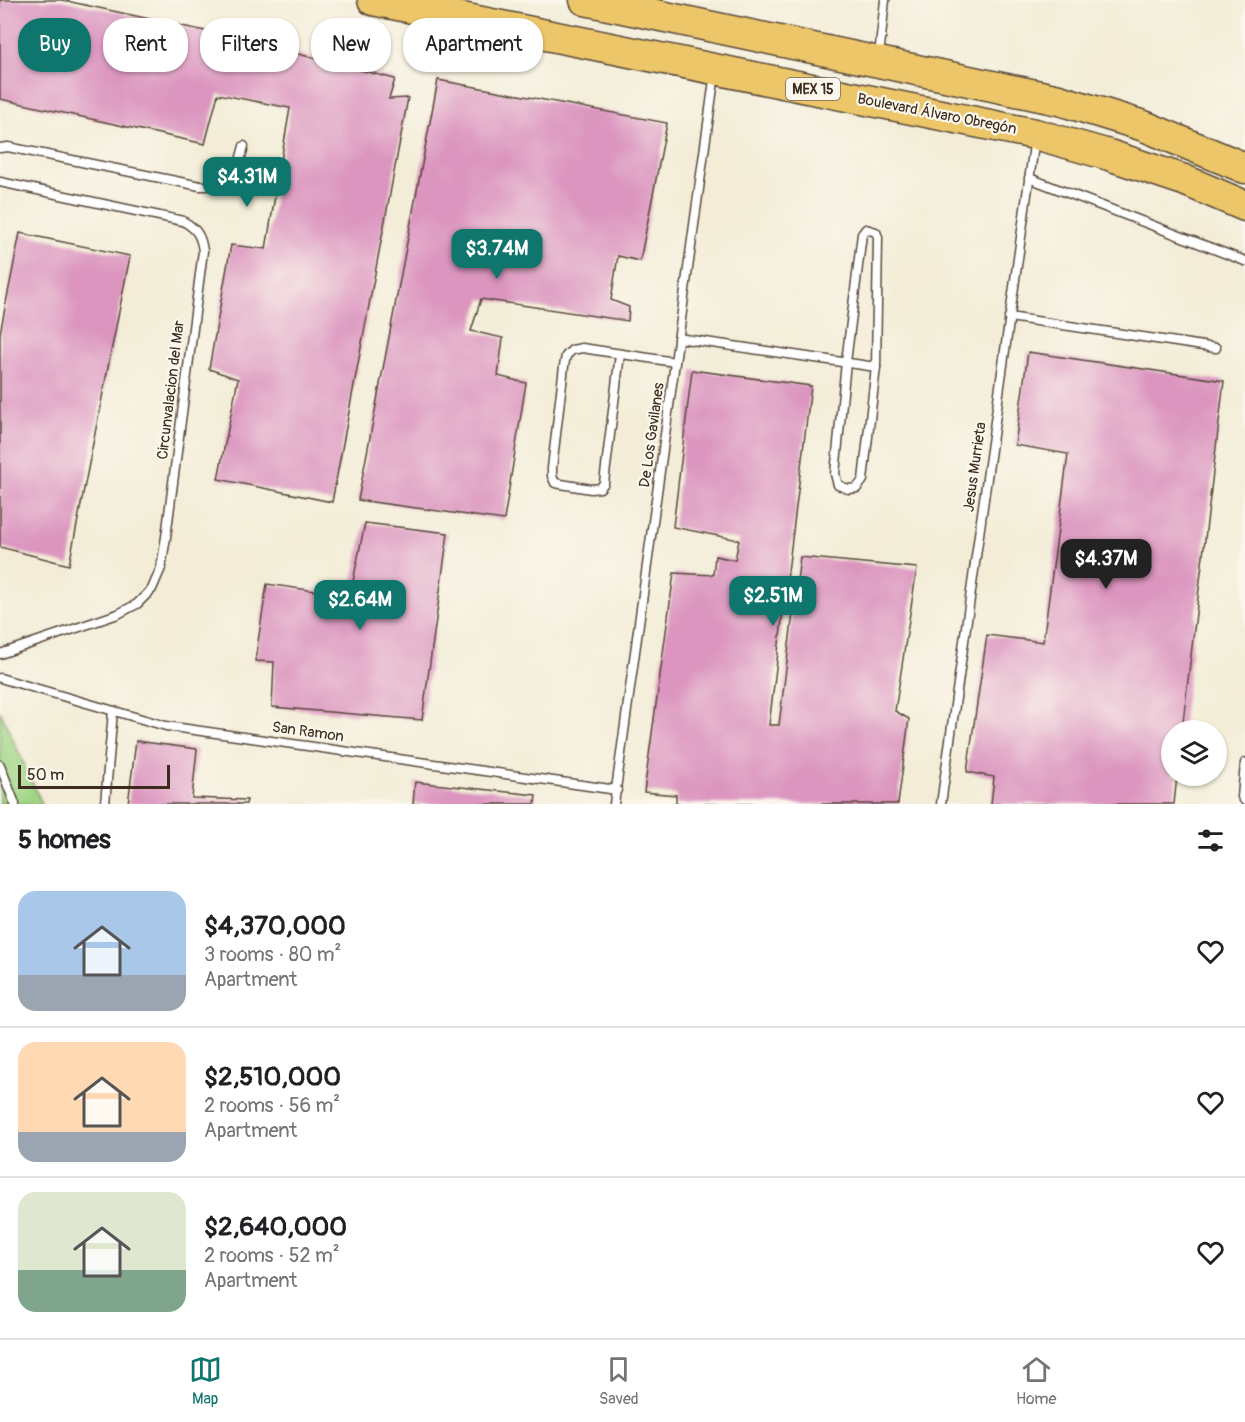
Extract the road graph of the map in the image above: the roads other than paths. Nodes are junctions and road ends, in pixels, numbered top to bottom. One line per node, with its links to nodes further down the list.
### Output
1 (373, 0): 5 (highway, Boulevard Álvaro Obregón / MEX 15)
2 (585, 0): 4 (highway)
3 (885, 0): 4 (lane)
4 (878, 62): 9 (highway)
5 (715, 70): 6 (highway, Boulevard Álvaro Obregón / MEX 15); 15 (lane, De Los Gavilanes)
6 (1035, 134): 10 (lane, Jesus Murrieta); 12 (highway, Boulevard Álvaro Obregón / MEX 15)
7 (244, 146): 8 (lane)
8 (0, 148)
9 (1245, 168)
10 (1029, 178): 13 (lane); 14 (lane, Jesus Murrieta)
11 (0, 182): 21 (lane, Circunvalacion del Mar)
12 (1245, 206)
13 (1245, 261)
14 (1009, 317): 16 (lane); 31 (lane, Jesus Murrieta)
15 (678, 338): 18 (lane, De Los Gavilanes); 19 (lane)
16 (1216, 348)
17 (620, 354): 17 (lane); 18 (lane)
18 (675, 362): 26 (lane, De Los Gavilanes)
19 (846, 362): 20 (lane); 20 (lane); 20 (lane)
20 (876, 367)
21 (0, 654)
22 (0, 678): 23 (lane, San Ramon)
23 (113, 711): 26 (lane, San Ramon); 29 (lane)
24 (1245, 763): 27 (lane)
25 (0, 765): 28 (lane)
26 (616, 790): 30 (lane, De Los Gavilanes)
27 (1245, 801)
28 (15, 804)
29 (105, 804)
30 (615, 804)
31 (941, 804)

